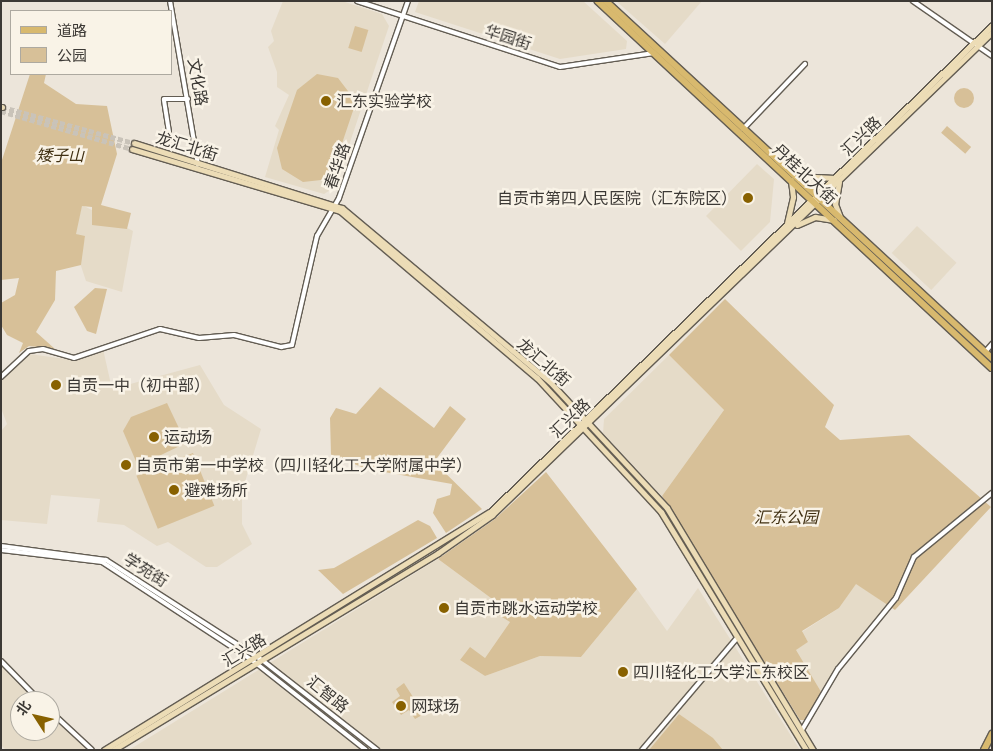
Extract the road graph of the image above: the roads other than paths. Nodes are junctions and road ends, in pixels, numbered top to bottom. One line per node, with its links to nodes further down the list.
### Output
1 (357, 1): 7 (street, 华园街)
2 (408, 1): 7 (street, 春华路)
3 (598, 1): 11 (main road, 丹桂北大街)
4 (606, 1): 15 (main road, 丹桂北大街)
5 (913, 1): 10 (street)
6 (172, 12): 14 (street, 文化路)
7 (403, 16): 11 (street, 华园街); 22 (street, 春华路)
8 (992, 25): 10 (main road, 汇兴路)
9 (992, 32): 10 (main road)
10 (978, 43): 12 (street); 20 (main road, 汇兴路)
11 (654, 53): 19 (main road, 丹桂北大街)
12 (992, 56)
13 (806, 64): 15 (street)
14 (188, 100): 16 (street); 18 (street, 文化路)
15 (743, 129): 19 (main road, 丹桂北大街)
16 (169, 132)
17 (133, 146): 18 (main road, 龙汇北街)
18 (198, 165): 22 (main road, 龙汇北街)
19 (791, 177): 20 (main road); 21 (main road, 丹桂北大街); 24 (main road)
20 (837, 179): 21 (main road, 汇兴路); 23 (main road)
21 (816, 200): 23 (main road, 丹桂北大街); 24 (main road)
22 (335, 206): 30 (street, 春华路); 31 (main road, 龙汇北街); 32 (main road, 龙汇北街)
23 (837, 219): 24 (main road); 26 (main road, 丹桂北大街); 27 (main road, 丹桂北大街)
24 (784, 231): 31 (main road, 汇兴路)
25 (992, 344): 26 (street)
26 (985, 351): 27 (street); 28 (main road, 丹桂北大街)
27 (980, 357): 29 (main road, 丹桂北大街)
28 (992, 358)
29 (992, 368)
30 (1, 377)
31 (588, 421): 32 (main road, 汇兴路); 41 (main road, 龙汇北街)
32 (583, 426): 35 (main road, 龙汇北街); 36 (main road, 汇兴路)
33 (992, 493): 41 (street)
34 (1, 548): 36 (street, 学苑街); 38 (street, 学苑街)
35 (737, 638): 48 (street); 49 (main road, 龙汇北街)
36 (260, 658): 38 (main road, 汇兴路); 47 (street, 汇智路)
37 (1, 662): 39 (street)
38 (254, 662): 44 (main road, 汇兴路); 45 (main road); 46 (street, 汇智路)
39 (30, 691)
40 (60, 720): 43 (street)
41 (802, 730): 50 (main road, 龙汇北街)
42 (992, 734): 51 (main road)
43 (92, 750)
44 (104, 750)
45 (114, 750)
46 (366, 750)
47 (377, 750)
48 (642, 750)
49 (806, 750)
50 (813, 750)
51 (984, 750)

